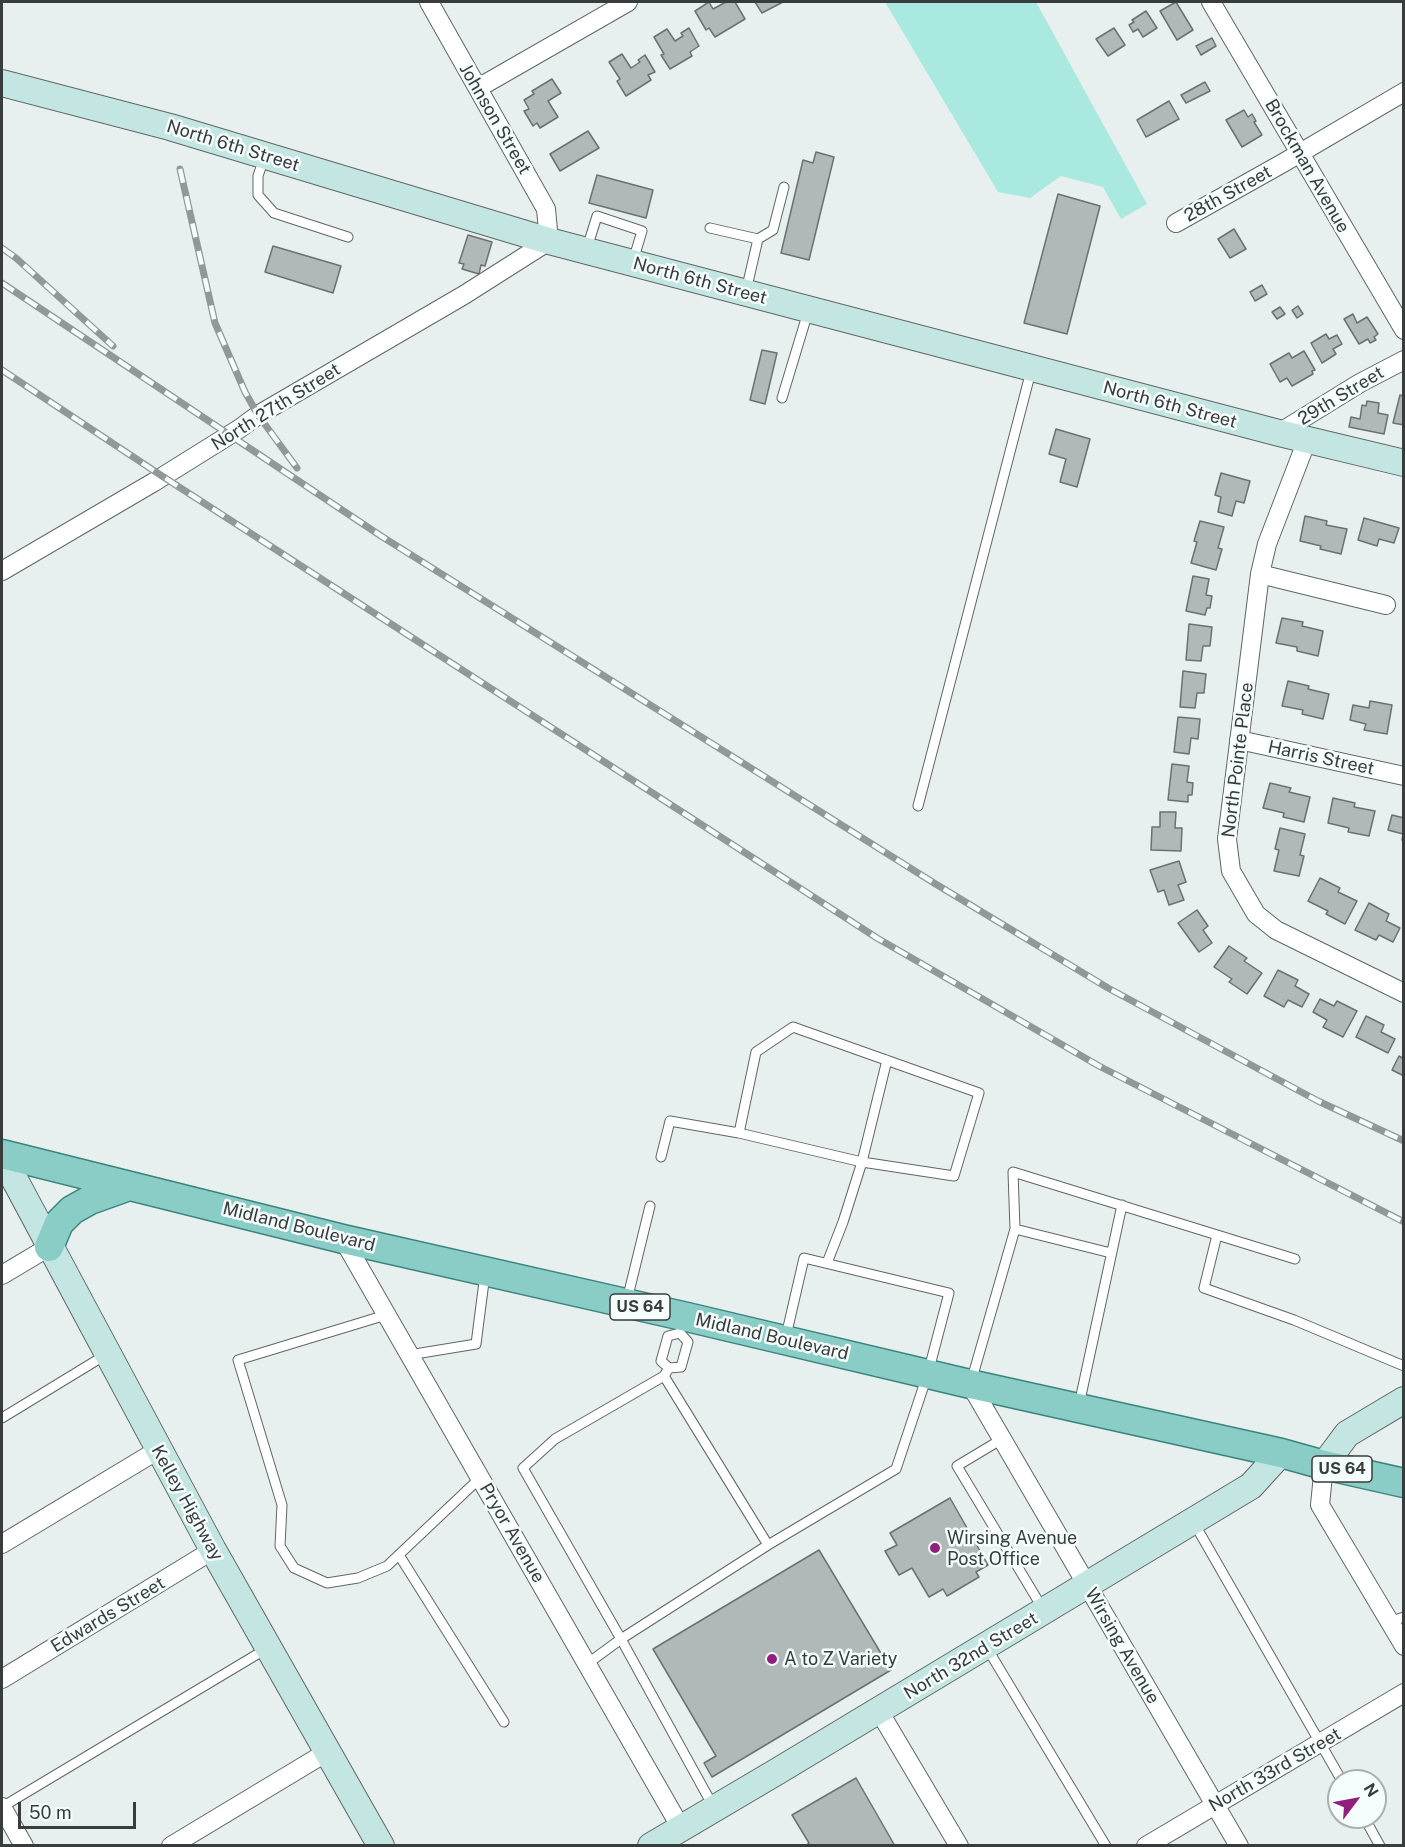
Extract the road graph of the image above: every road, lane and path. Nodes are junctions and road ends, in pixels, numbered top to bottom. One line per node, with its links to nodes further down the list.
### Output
1 (429, 2): 5 (street, Johnson Street)
2 (628, 2): 5 (street)
3 (1211, 2): 7 (street, Brockman Avenue)
4 (2, 83): 8 (street, North 6th Street)
5 (478, 88): 14 (street, Johnson Street)
6 (1404, 92): 7 (street, 28th Street)
7 (1300, 153): 10 (street, 28th Street); 19 (street, Brockman Avenue)
8 (264, 155): 12 (lane); 14 (street, North 6th Street)
9 (784, 187): 13 (lane)
10 (1176, 223)
11 (710, 228): 13 (lane)
12 (348, 237)
13 (758, 239): 17 (lane)
14 (549, 241): 15 (street, North 6th Street); 26 (street, North 27th Street)
15 (586, 251): 16 (street, North 6th Street); 16 (lane)
16 (632, 263): 17 (street, North 6th Street)
17 (745, 293): 18 (street, North 6th Street)
18 (808, 310): 21 (street, North 6th Street); 22 (lane)
19 (1404, 330)
20 (1404, 360): 23 (street, 29th Street)
21 (1031, 368): 23 (street, North 6th Street); 31 (lane)
22 (783, 398)
23 (1279, 434): 24 (street, North 6th Street)
24 (1307, 440): 25 (street, North 6th Street); 27 (street, North Pointe Place)
25 (1404, 463)
26 (2, 571)
27 (1260, 574): 28 (street); 29 (street, North Pointe Place)
28 (1386, 605)
29 (1239, 740): 30 (street, Harris Street); 32 (street, North Pointe Place)
30 (1404, 776)
31 (918, 807)
32 (1404, 993)
33 (887, 1060): 34 (lane); 37 (lane); 37 (lane)
34 (739, 1133): 36 (lane); 37 (lane)
35 (2, 1155): 38 (main road, Midland Boulevard / US 64); 44 (street, Kelley Highway)
36 (661, 1157)
37 (862, 1162): 47 (lane)
38 (129, 1186): 43 (main road, Midland Boulevard / US 64); 44 (main road)
39 (1122, 1205): 41 (lane); 42 (lane); 45 (lane)
40 (650, 1206): 50 (lane)
41 (1015, 1229): 45 (lane); 59 (lane)
42 (1217, 1235): 46 (lane); 56 (lane)
43 (343, 1239): 48 (main road, Midland Boulevard / US 64); 51 (street, Pryor Avenue)
44 (49, 1247): 49 (street); 54 (street, Kelley Highway)
45 (1111, 1253): 61 (lane)
46 (1295, 1259)
47 (827, 1263): 53 (lane); 58 (lane)
48 (485, 1272): 50 (main road, Midland Boulevard / US 64); 55 (lane)
49 (2, 1275)
50 (626, 1304): 52 (main road, Midland Boulevard / US 64)
51 (386, 1315): 55 (street, Pryor Avenue); 73 (lane)
52 (683, 1325): 53 (main road, Midland Boulevard / US 64); 57 (lane); 57 (lane)
53 (785, 1340): 58 (main road, Midland Boulevard / US 64)
54 (107, 1354): 62 (lane); 64 (street, Kelley Highway)
55 (409, 1355): 67 (street, Pryor Avenue)
56 (1404, 1366)
57 (667, 1372): 71 (lane); 77 (lane)
58 (928, 1373): 59 (main road, Midland Boulevard / US 64); 71 (lane)
59 (970, 1384): 61 (main road, Midland Boulevard / US 64); 63 (street, Wirsing Avenue)
60 (1404, 1400): 66 (street)
61 (1079, 1408): 65 (main road, Midland Boulevard / US 64)
62 (2, 1418)
63 (1002, 1439): 74 (street, Wirsing Avenue); 75 (lane)
64 (158, 1450): 70 (street); 72 (street, Kelley Highway)
65 (1281, 1453): 66 (main road, Midland Boulevard / US 64); 69 (street, North 32nd Street)
66 (1324, 1465): 68 (main road, Midland Boulevard / US 64); 76 (street)
67 (480, 1478): 73 (lane); 81 (street, Pryor Avenue)
68 (1404, 1483)
69 (1193, 1521): 74 (street, North 32nd Street); 86 (lane)
70 (2, 1544)
71 (768, 1545): 77 (lane)
72 (213, 1550): 80 (street, Kelley Highway); 82 (street, Edwards Street)
73 (399, 1555): 85 (lane)
74 (1087, 1585): 75 (street, North 32nd Street); 89 (street, Wirsing Avenue)
75 (1044, 1611): 78 (street, North 32nd Street)
76 (1396, 1619): 79 (street)
77 (621, 1639): 81 (lane); 91 (lane)
78 (986, 1646): 84 (street, North 32nd Street); 99 (lane)
79 (1404, 1646)
80 (268, 1648): 87 (street, Kelley Highway); 90 (lane)
81 (587, 1664): 92 (street, Pryor Avenue)
82 (2, 1679)
83 (1404, 1694): 86 (street, North 33rd Street)
84 (879, 1711): 91 (street, North 32nd Street); 98 (street)
85 (504, 1722)
86 (1320, 1743): 88 (lane); 89 (street, North 33rd Street)
87 (327, 1752): 95 (street); 96 (street, Kelley Highway)
88 (1335, 1769)
89 (1215, 1805): 100 (street, North 33rd Street); 101 (street, Wirsing Avenue)
90 (2, 1807): 94 (street)
91 (715, 1809): 92 (street, North 32nd Street)
92 (681, 1828): 97 (street, North 32nd Street)
93 (1371, 1829): 102 (lane)
94 (24, 1845)
95 (171, 1845)
96 (381, 1845)
97 (651, 1845)
98 (959, 1845)
99 (1106, 1845)
100 (1146, 1845)
101 (1239, 1845)
102 (1380, 1845)

